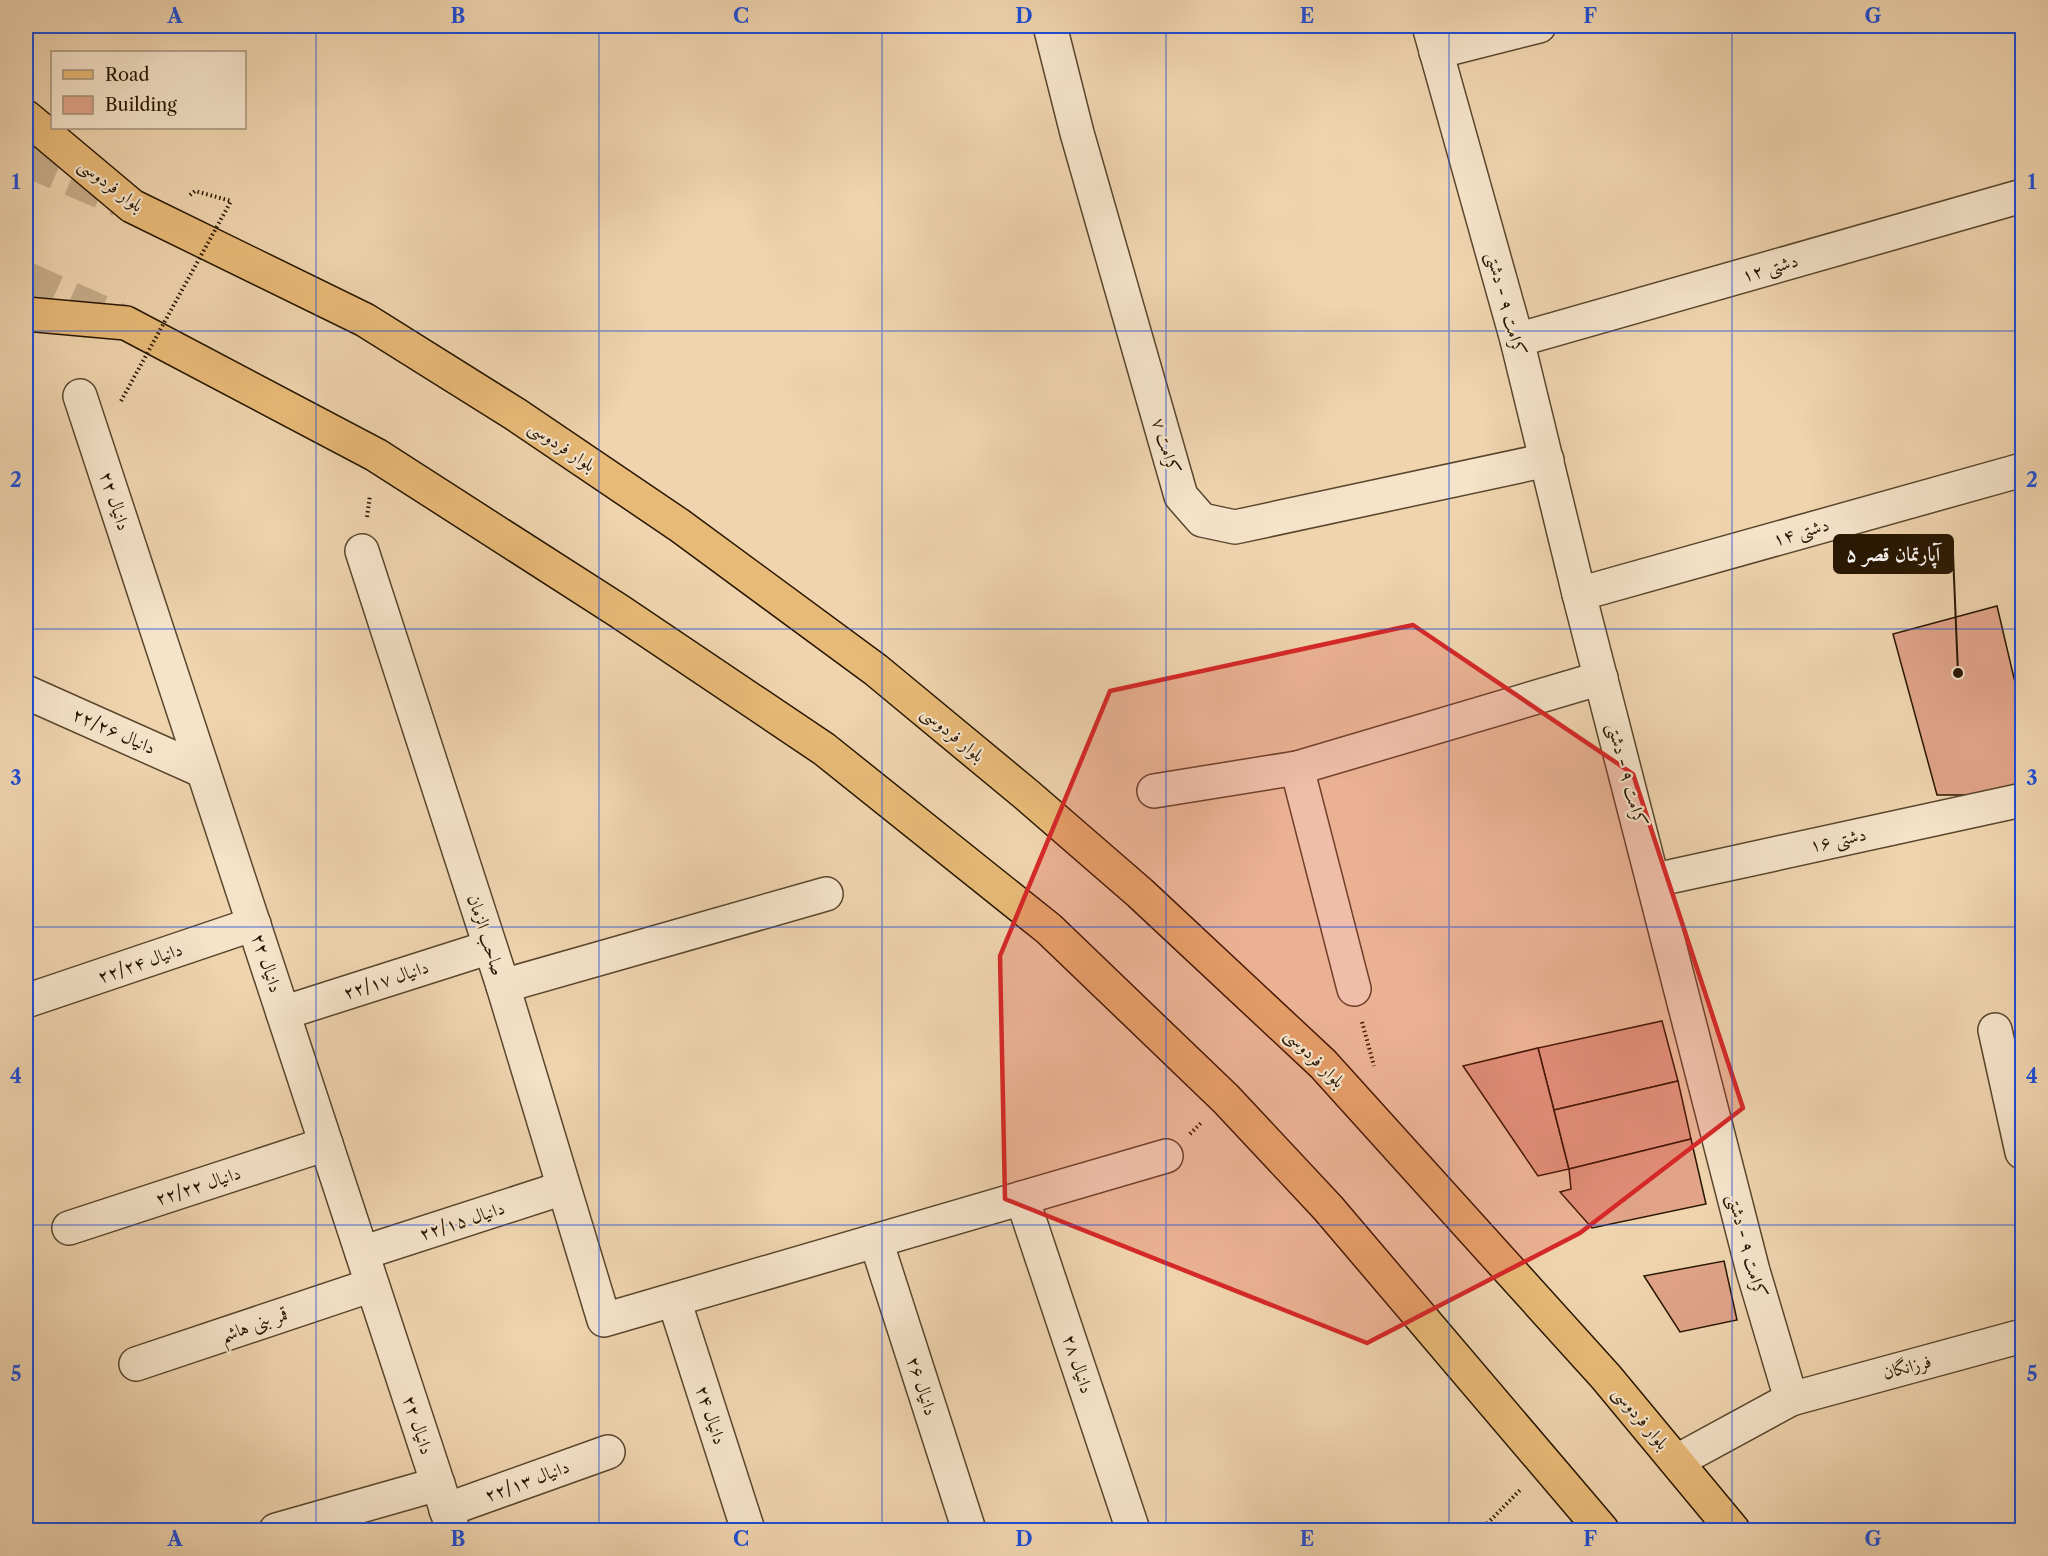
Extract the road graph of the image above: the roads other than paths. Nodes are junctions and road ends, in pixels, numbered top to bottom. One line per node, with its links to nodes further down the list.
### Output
1 (1050, 26): 9 (street, کرامت ۷)
2 (1539, 26): 3 (street)
3 (1432, 39): 7 (street, کرامت ۹ - دشتی)
4 (26, 117): 42 (main road, بلوار فردوسی)
5 (2022, 196): 7 (street, دشتی ۱۲)
6 (26, 314): 48 (main road)
7 (1517, 340): 9 (street, کرامت ۹ - دشتی)
8 (80, 396): 16 (street, دانیال ۲۲)
9 (1547, 460): 12 (street, کرامت ۹ - دشتی)
10 (2022, 470): 12 (street, دشتی ۱۴)
11 (362, 551): 22 (street, صاحب الزمان)
12 (1579, 594): 13 (street, کرامت ۹ - دشتی)
13 (1601, 678): 15 (street); 19 (street, کرامت ۹ - دشتی)
14 (26, 692): 16 (street, دانیال ۲۲/۲۶)
15 (1297, 768): 17 (street); 24 (street)
16 (203, 771): 21 (street, دانیال ۲۲)
17 (1154, 791)
18 (2022, 800): 19 (street, دشتی ۱۶)
19 (1654, 880): 40 (street, کرامت ۹ - دشتی)
20 (826, 894): 23 (street)
21 (254, 924): 25 (street, دانیال ۲۲/۲۴); 26 (street, دانیال ۲۲)
22 (490, 947): 23 (street, صاحب الزمان); 26 (street, دانیال ۲۲/۱۷)
23 (503, 986): 31 (street, صاحب الزمان)
24 (1354, 989)
25 (26, 1001)
26 (283, 1013): 28 (street, دانیال ۲۲)
27 (1995, 1030): 29 (street)
28 (326, 1144): 33 (street, دانیال ۲۲/۲۲); 35 (street, دانیال ۲۲)
29 (2022, 1152)
30 (1166, 1156): 32 (street)
31 (563, 1188): 35 (street, دانیال ۲۲/۱۵); 37 (street, صاحب الزمان)
32 (1022, 1198): 34 (street); 47 (street, دانیال ۲۸)
33 (69, 1228)
34 (876, 1241): 37 (street); 46 (street, دانیال ۲۶)
35 (362, 1254): 36 (street, دانیال ۲۲)
36 (372, 1285): 39 (street, قمر بنی هاشم); 43 (street, دانیال ۲۲)
37 (674, 1300): 45 (street, دانیال ۲۴)
38 (2022, 1336): 40 (street, فرزانگان)
39 (135, 1364)
40 (1791, 1399): 42 (street)
41 (608, 1452): 43 (street, دانیال ۲۲/۱۳)
42 (1677, 1461): 49 (main road, بلوار فردوسی)
43 (446, 1508): 44 (street, دانیال ۲۲/۱۳)
44 (276, 1530)
45 (748, 1530)
46 (969, 1530)
47 (1133, 1530)
48 (1602, 1530)
49 (1733, 1530)

